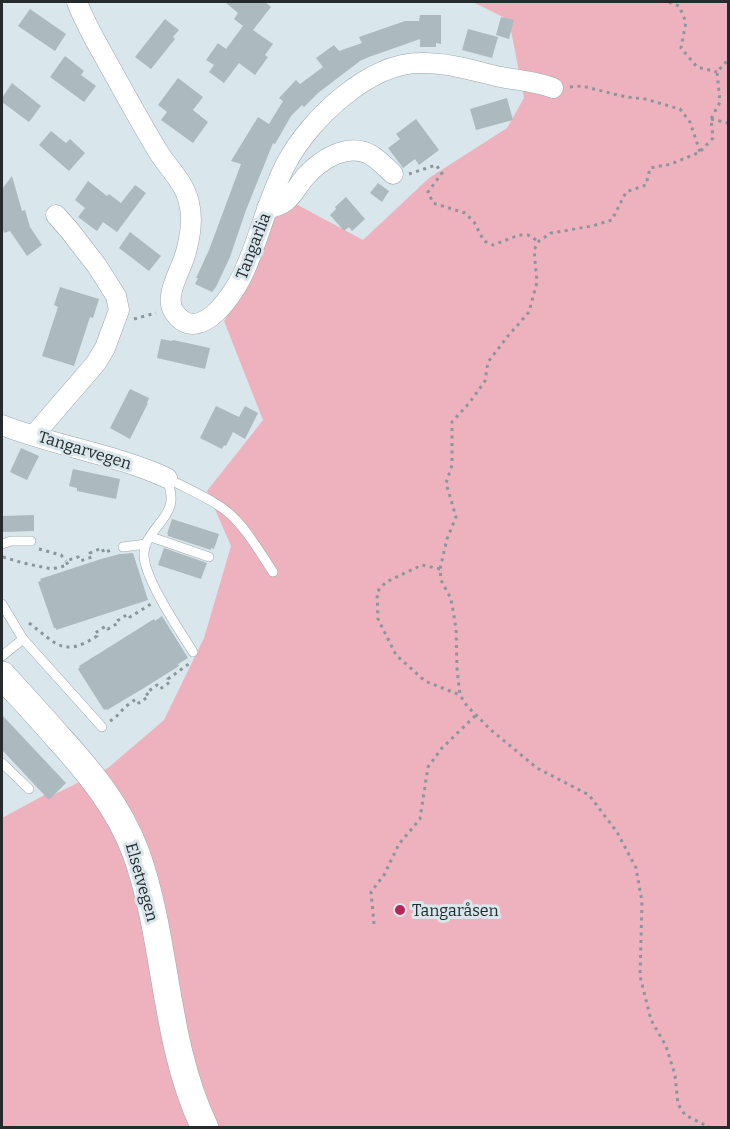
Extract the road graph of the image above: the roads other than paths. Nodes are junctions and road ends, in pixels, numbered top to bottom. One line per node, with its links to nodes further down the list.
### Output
1 (77, 2): 4 (street, Tangarlia)
2 (553, 88): 4 (street, Tangarlia)
3 (393, 174): 4 (street)
4 (267, 208)
5 (56, 215): 7 (street)
6 (2, 424): 7 (street, Tangarvegen)
7 (34, 435): 8 (street, Tangarvegen)
8 (167, 478): 10 (lane); 14 (lane)
9 (31, 541): 11 (lane)
10 (148, 541): 12 (lane); 13 (lane); 17 (lane)
11 (2, 544)
12 (120, 547)
13 (209, 557)
14 (273, 572)
15 (2, 604): 16 (lane)
16 (22, 639): 18 (lane); 20 (lane)
17 (193, 652)
18 (2, 656)
19 (2, 675): 23 (main road, Elsetvegen)
20 (101, 726)
21 (2, 763): 22 (lane)
22 (29, 789)
23 (205, 1128)

